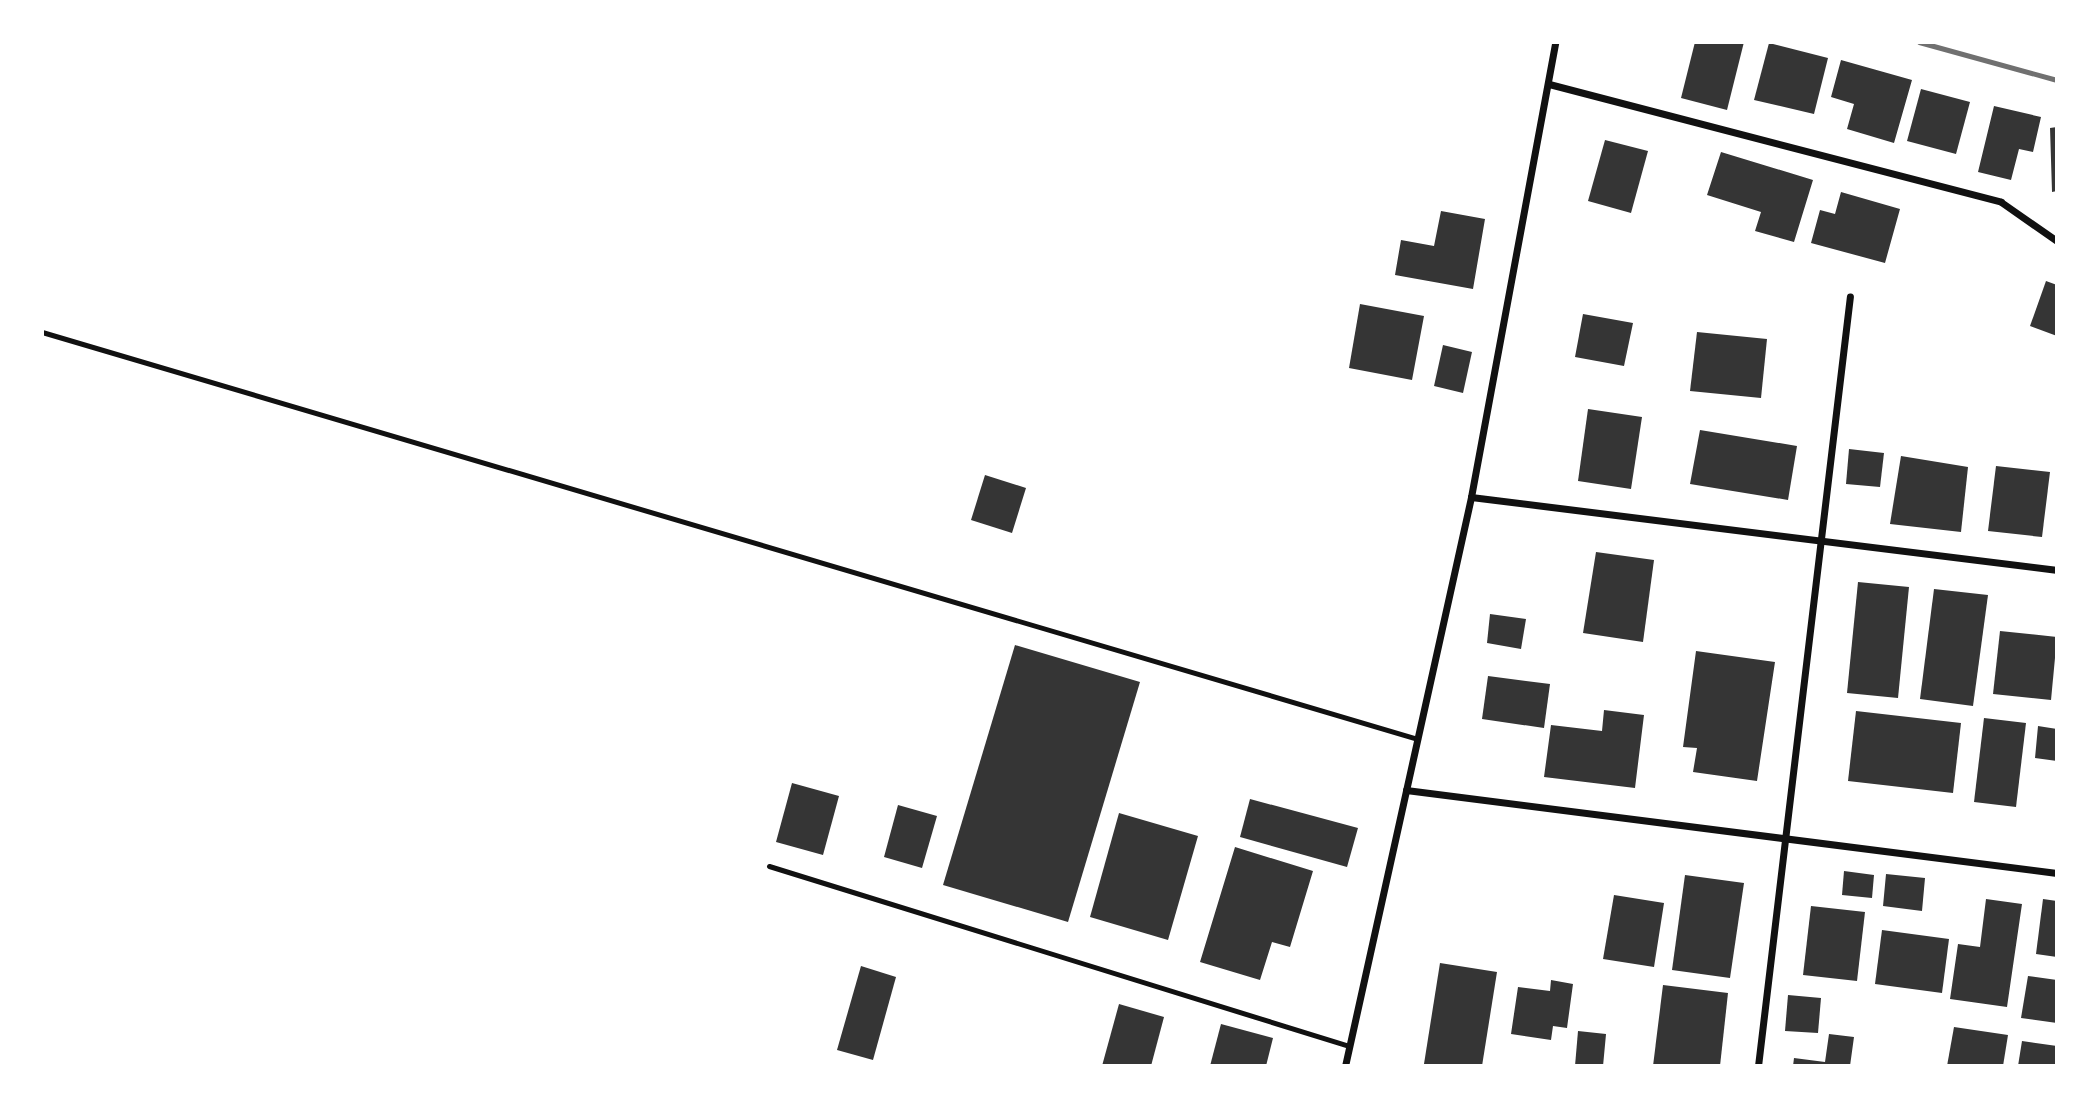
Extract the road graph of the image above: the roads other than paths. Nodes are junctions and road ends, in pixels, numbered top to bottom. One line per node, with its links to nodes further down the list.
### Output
1 (1555, 42): 2 (street)
2 (1549, 84): 3 (street); 6 (street)
3 (2057, 241)
4 (1850, 296): 7 (street)
5 (42, 332): 9 (lane)
6 (1471, 497): 7 (street); 9 (street)
7 (1820, 541): 8 (street); 11 (street)
8 (2057, 570)
9 (1418, 739): 10 (street)
10 (1406, 790): 11 (street); 14 (street)
11 (1785, 841): 13 (street); 16 (street)
12 (769, 866): 14 (lane)
13 (2057, 873)
14 (1349, 1046): 15 (street)
15 (1345, 1066)
16 (1758, 1066)

